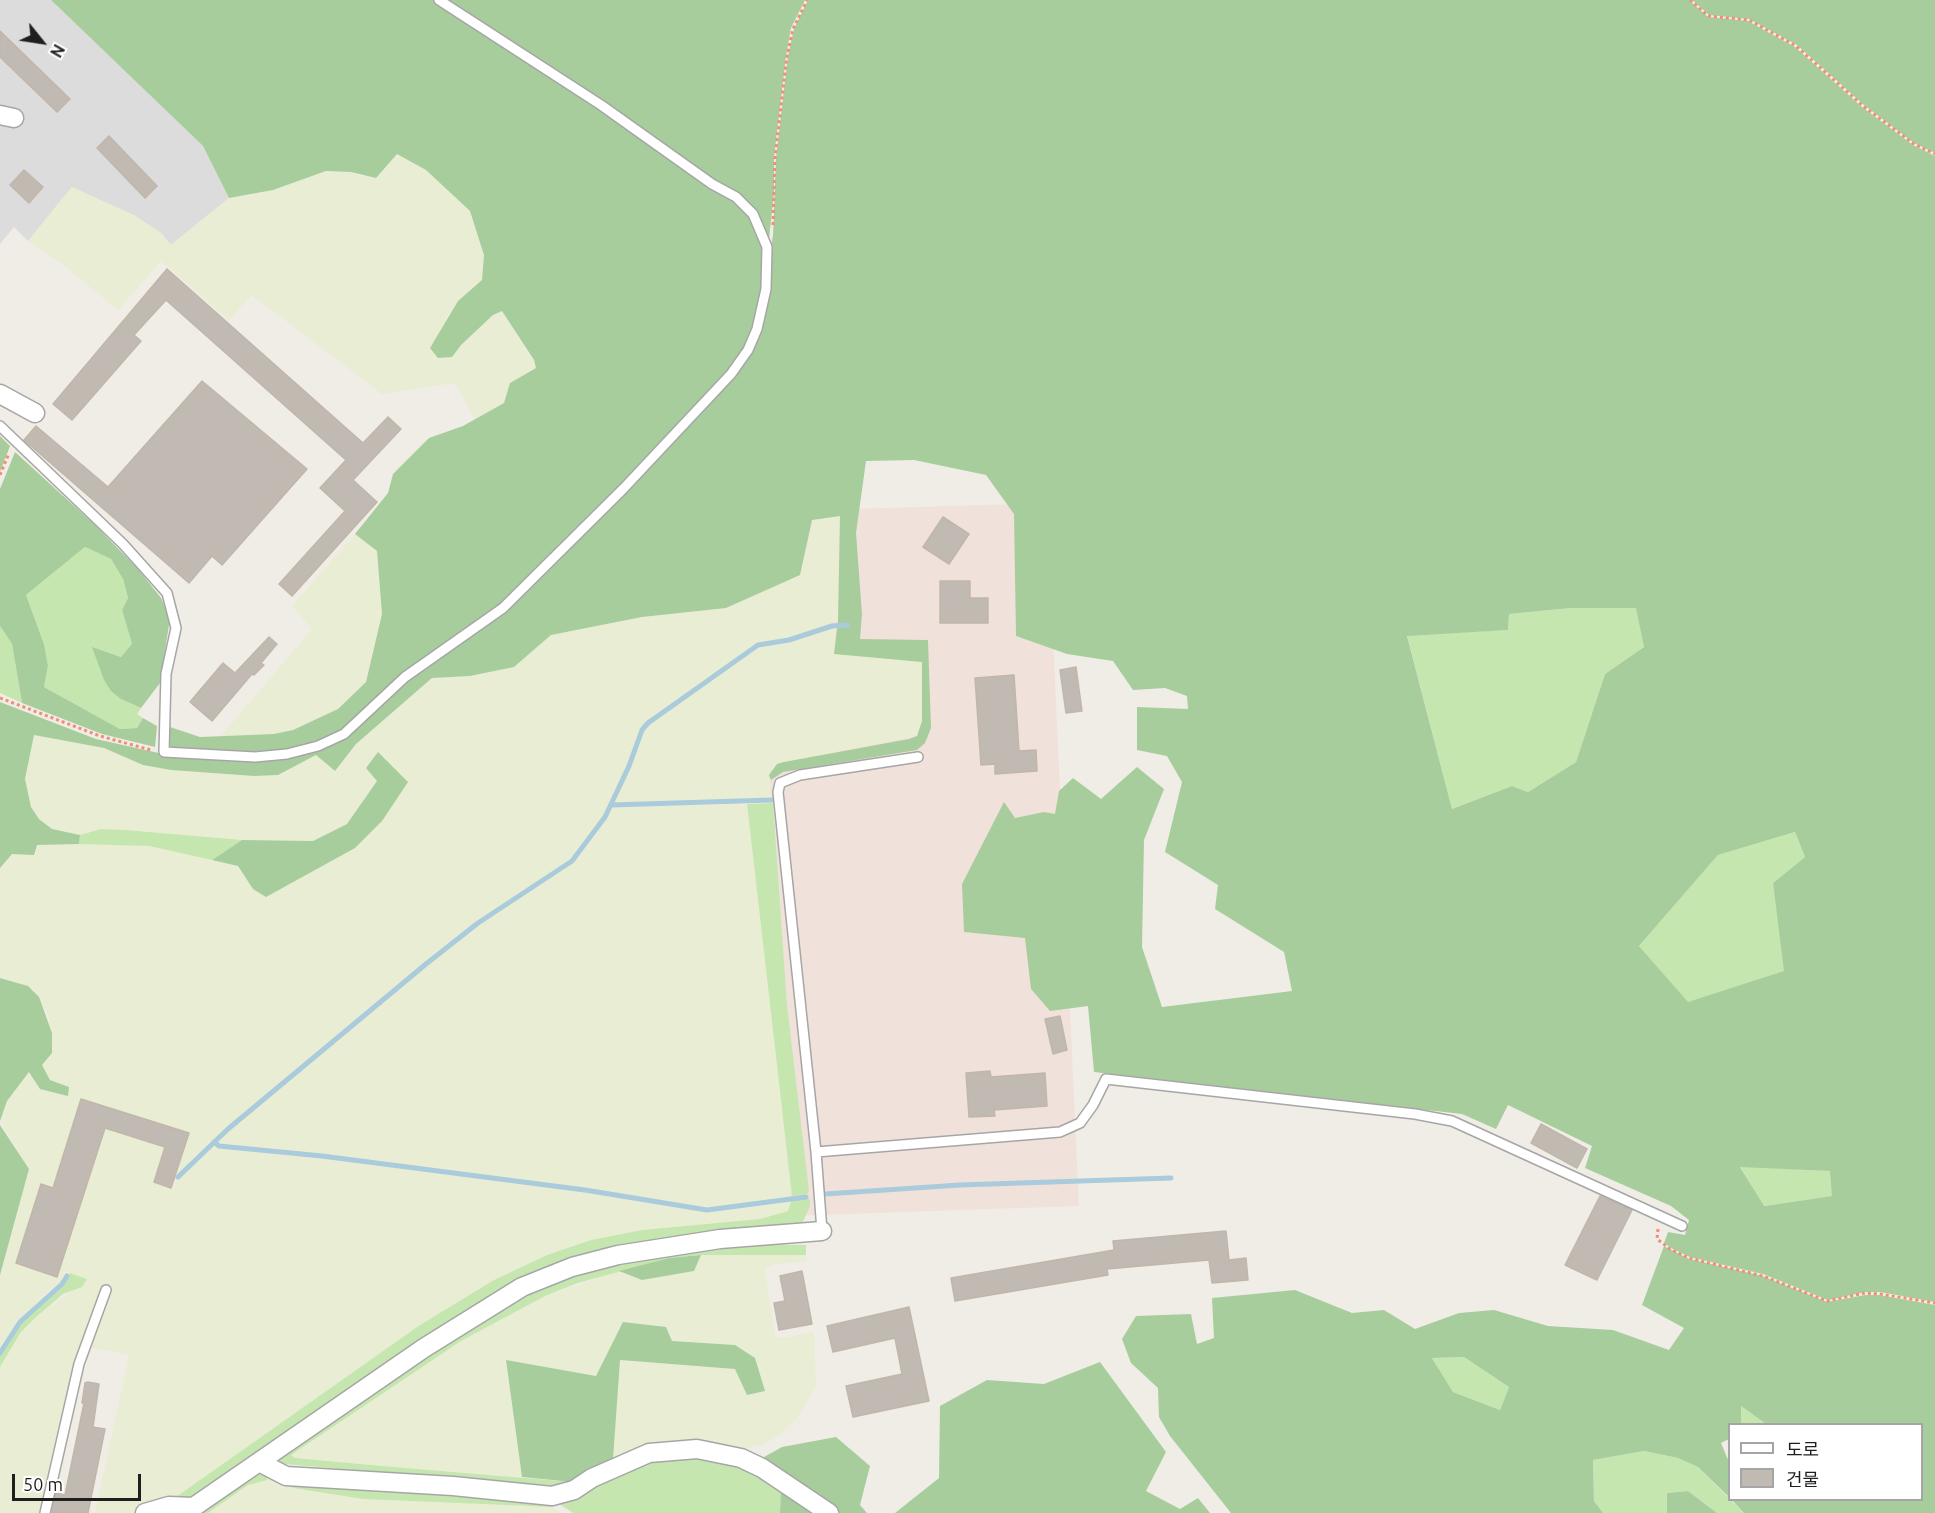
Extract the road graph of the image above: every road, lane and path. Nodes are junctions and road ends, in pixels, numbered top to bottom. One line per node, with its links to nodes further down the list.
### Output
1 (439, 0): 12 (lane)
2 (807, 0): 5 (path)
3 (1690, 0): 4 (path)
4 (1935, 154)
5 (772, 236)
6 (0, 394): 7 (street)
7 (35, 413)
8 (0, 426): 9 (lane)
9 (14, 441): 10 (path); 12 (lane)
10 (0, 475)
11 (0, 698): 12 (path)
12 (164, 752)
13 (918, 757): 14 (lane)
14 (816, 1152): 15 (lane); 17 (lane)
15 (1660, 1215): 16 (lane); 19 (path)
16 (1682, 1226)
17 (822, 1231): 20 (street)
18 (105, 1290): 22 (lane)
19 (1935, 1304)
20 (259, 1462): 21 (street); 24 (street)
21 (189, 1510): 23 (street)
22 (45, 1513)
23 (145, 1513)
24 (830, 1513)

